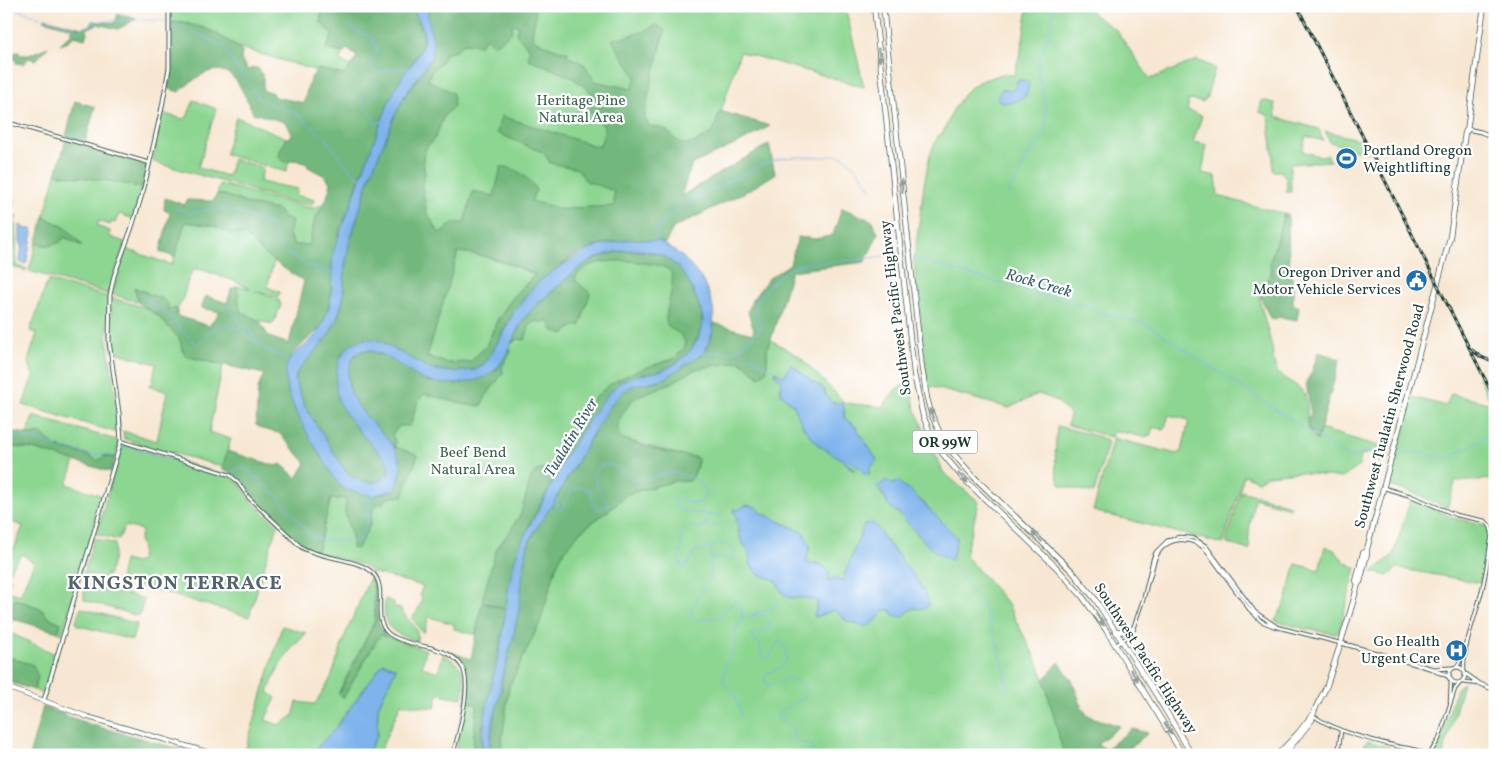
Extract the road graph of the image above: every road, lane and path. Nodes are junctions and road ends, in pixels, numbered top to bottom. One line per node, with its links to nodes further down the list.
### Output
1 (169, 6): 8 (main road)
2 (874, 6): 10 (highway, Southwest Pacific Highway / OR 99W, one-way to 10)
3 (883, 6): 9 (highway, Southwest Pacific Highway / OR 99W, one-way to 3)
4 (1484, 6): 6 (highway, Southwest Tualatin Sherwood Road)
5 (6, 122): 8 (street)
6 (1467, 129): 7 (main road); 15 (highway, Southwest Tualatin Sherwood Road)
7 (1495, 138)
8 (150, 163): 13 (main road)
9 (905, 210): 10 (highway); 11 (highway, Southwest Pacific Highway / OR 99W)
10 (896, 211): 12 (highway, Southwest Pacific Highway / OR 99W)
11 (917, 326): 12 (highway); 14 (highway, Southwest Pacific Highway / OR 99W, one-way to 11)
12 (908, 327): 16 (highway, Southwest Pacific Highway / OR 99W, one-way to 16)
13 (121, 441): 33 (main road); 39 (street)
14 (984, 487): 16 (highway); 17 (highway, Southwest Pacific Highway / OR 99W, one-way to 14)
15 (1383, 488): 21 (street); 23 (highway, Southwest Tualatin Sherwood Road)
16 (979, 493): 18 (highway, Southwest Pacific Highway / OR 99W)
17 (1072, 571): 18 (highway); 20 (highway, Southwest Pacific Highway / OR 99W)
18 (1066, 578): 24 (highway, Southwest Pacific Highway / OR 99W, one-way to 24)
19 (1133, 629): 20 (highway); 22 (street); 23 (street)
20 (1117, 631): 22 (highway, Southwest Pacific Highway / OR 99W)
21 (1468, 639): 25 (street); 27 (street)
22 (1123, 640): 24 (street); 41 (highway, Southwest Pacific Highway / OR 99W)
23 (1340, 643): 26 (main road); 35 (highway, Southwest Tualatin Sherwood Road)
24 (1116, 645): 40 (highway, Southwest Pacific Highway / OR 99W, one-way to 40)
25 (1455, 667): 26 (main road); 27 (main road); 28 (main road)
26 (1433, 669): 28 (main road)
27 (1465, 672): 29 (main road); 30 (main road)
28 (1450, 680): 29 (main road); 34 (street)
29 (1460, 683): 30 (main road); 34 (street)
30 (1480, 684): 32 (main road)
31 (6, 687): 33 (main road)
32 (1495, 690)
33 (44, 700): 38 (main road)
34 (1450, 702): 46 (street)
35 (1312, 715): 36 (street); 37 (highway, Southwest Tualatin Sherwood Road); 43 (highway, Southwest Tualatin Sherwood Road)
36 (1341, 730): 44 (street); 45 (street)
37 (1286, 746): 42 (highway, Southwest Tualatin Sherwood Road); 43 (highway)
38 (217, 755)
39 (453, 755)
40 (1183, 755)
41 (1192, 755)
42 (1277, 755)
43 (1282, 755)
44 (1338, 755)
45 (1425, 755)
46 (1429, 755)

